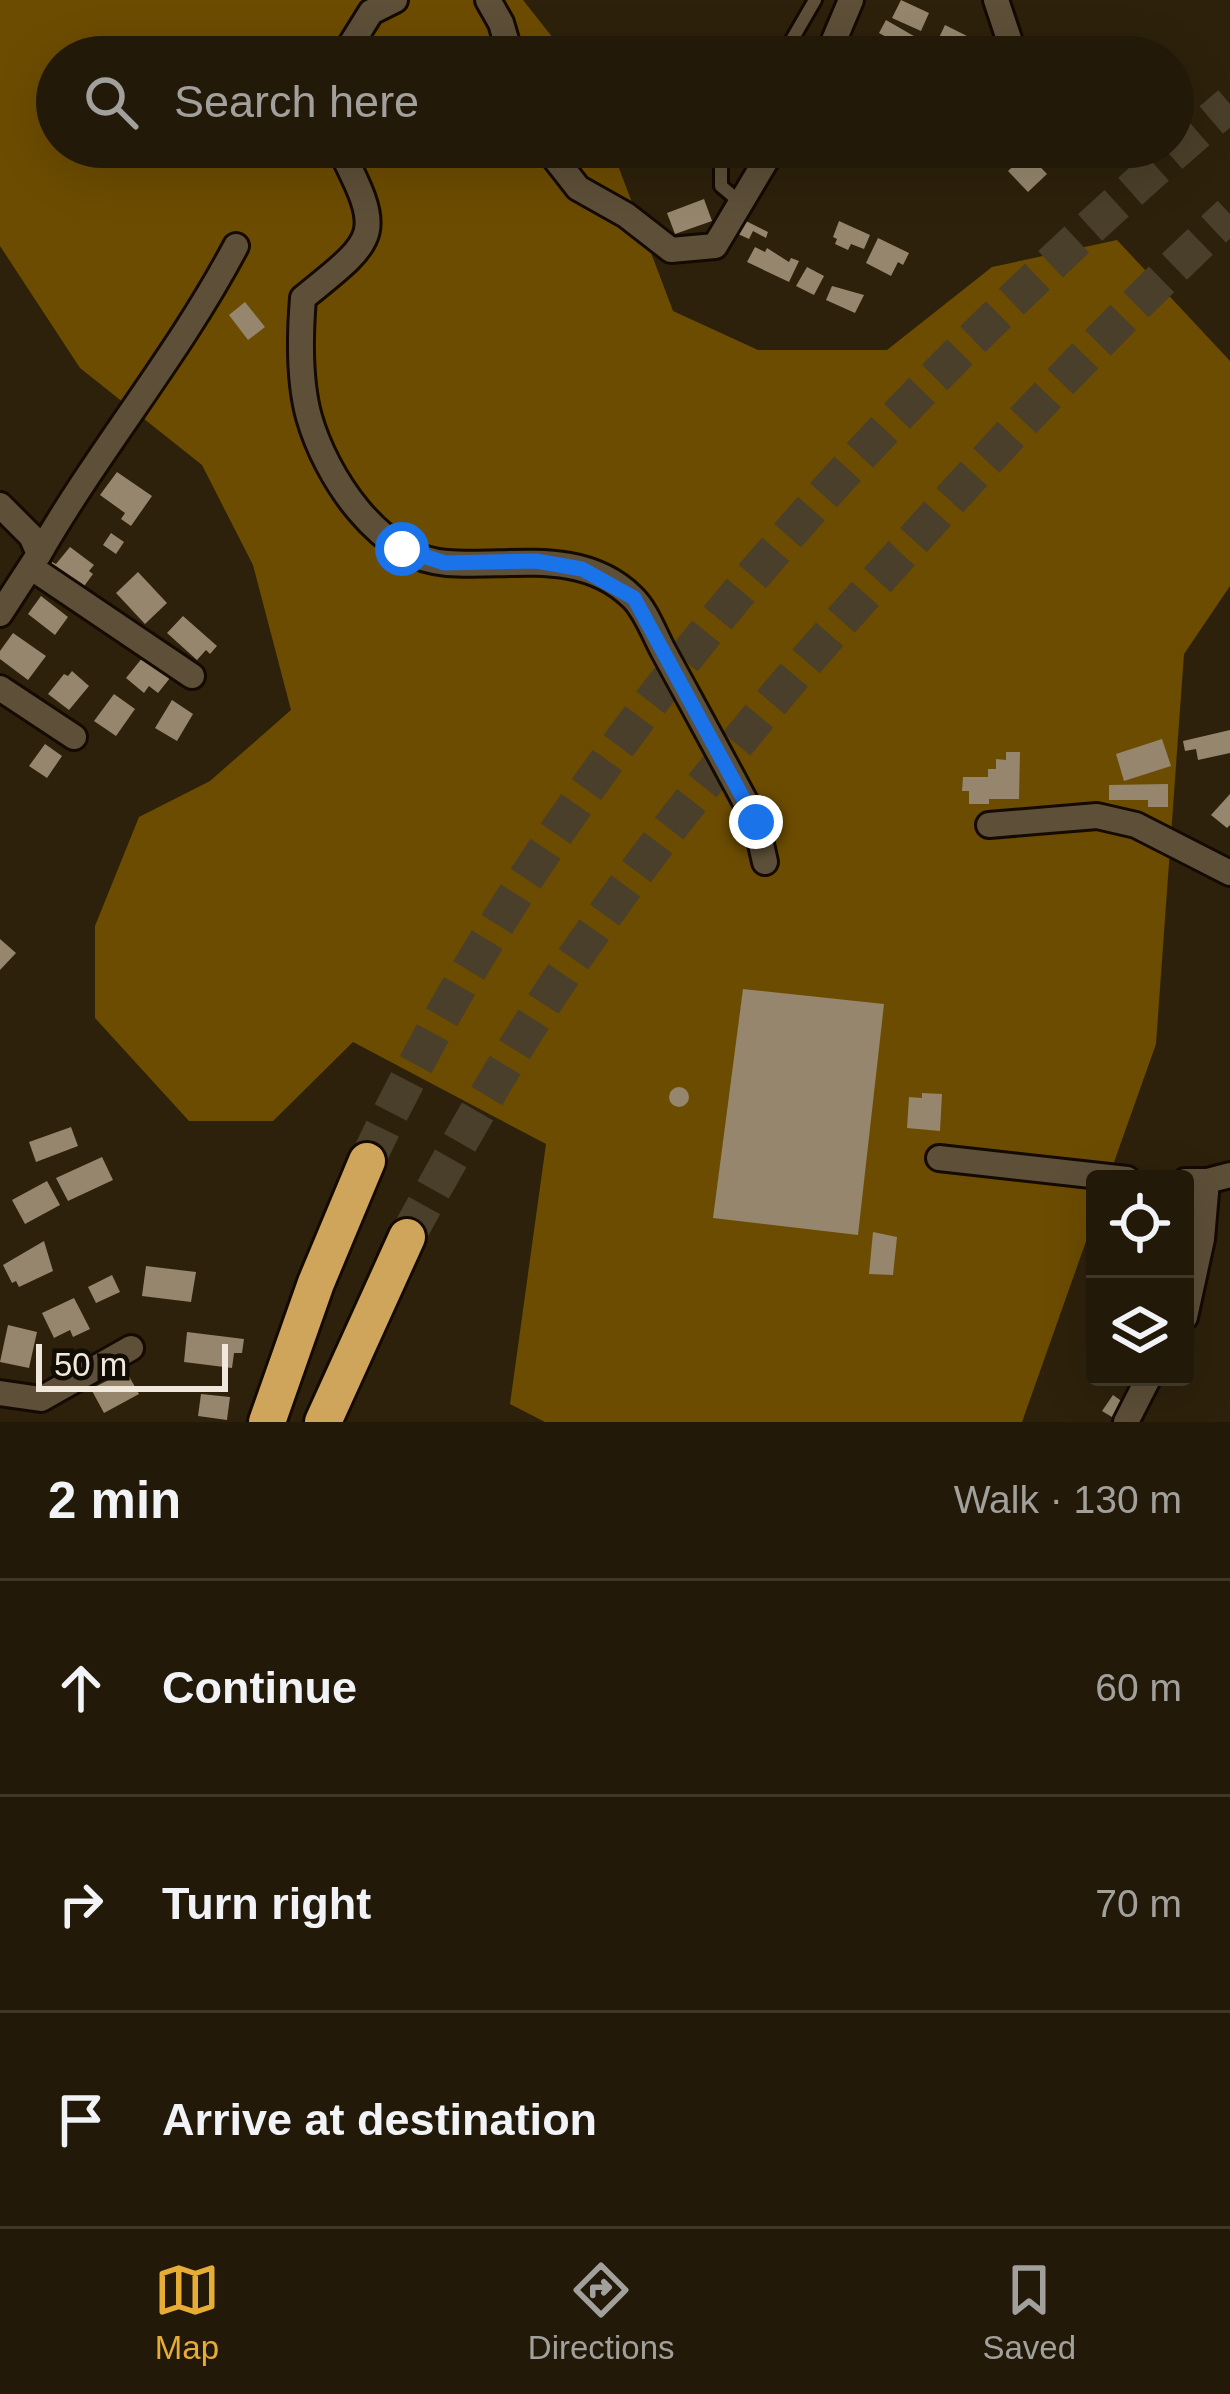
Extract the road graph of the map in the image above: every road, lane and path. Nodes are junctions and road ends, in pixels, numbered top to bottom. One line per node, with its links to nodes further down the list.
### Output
1 (395, 0): 6 (street)
2 (488, 0): 7 (street)
3 (815, 0): 8 (lane)
4 (850, 0): 9 (street)
5 (996, 0): 10 (street)
6 (356, 36)
7 (505, 36)
8 (794, 36)
9 (835, 36)
10 (1008, 36)
11 (349, 168): 24 (street)
12 (562, 168): 15 (street)
13 (721, 168): 15 (lane)
14 (761, 168): 15 (street)
15 (740, 202)
16 (236, 246): 18 (street)
17 (0, 505): 18 (street)
18 (35, 561): 19 (street); 20 (street)
19 (0, 614)
20 (192, 676)
21 (0, 688): 22 (street)
22 (74, 737)
23 (989, 824): 25 (street)
24 (765, 862)
25 (1230, 873)
26 (939, 1158): 28 (street)
27 (367, 1161): 35 (highway)
28 (1086, 1174)
29 (1207, 1179): 31 (street)
30 (406, 1237): 36 (highway)
31 (1194, 1278)
32 (131, 1348): 34 (street)
33 (1144, 1386): 37 (street)
34 (0, 1393)
35 (267, 1422)
36 (323, 1422)
37 (1126, 1422)

